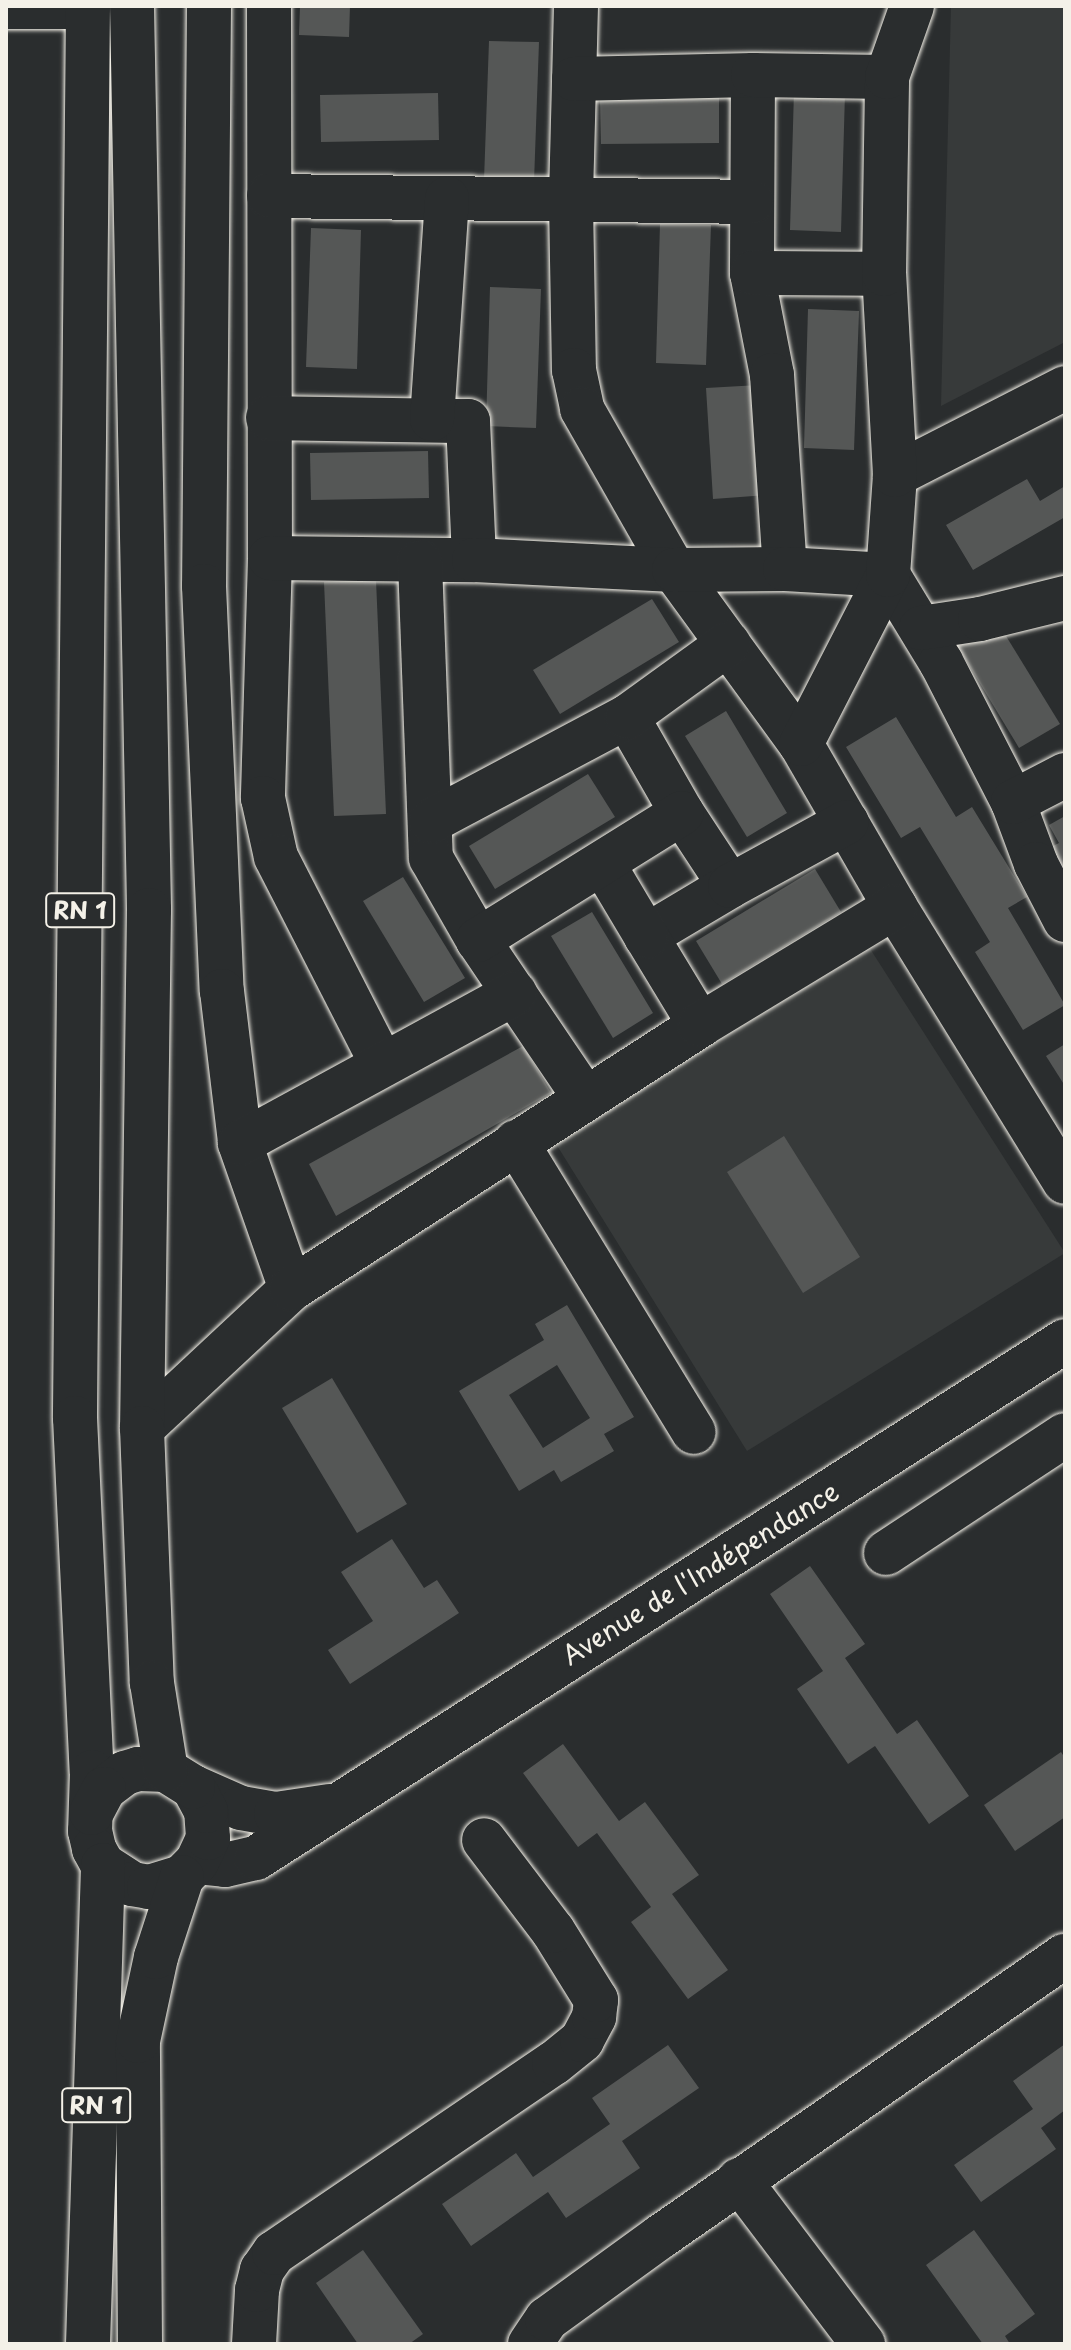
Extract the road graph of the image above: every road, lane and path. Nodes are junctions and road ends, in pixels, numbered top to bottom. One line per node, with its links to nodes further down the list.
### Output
1 (88, 6): 7 (main road); 58 (main road, RN 1)
2 (132, 6): 52 (main road, RN 1)
3 (209, 6): 48 (main road)
4 (269, 6): 11 (main road)
5 (576, 6): 10 (main road)
6 (912, 6): 9 (main road)
7 (6, 7)
8 (753, 75): 9 (main road); 10 (main road); 14 (main road)
9 (887, 77): 16 (main road)
10 (574, 79): 13 (main road)
11 (269, 196): 12 (main road); 18 (main road)
12 (447, 199): 13 (main road); 19 (main road)
13 (571, 202): 14 (main road); 25 (main road)
14 (752, 202): 15 (main road)
15 (752, 273): 16 (main road); 24 (main road)
16 (884, 274): 20 (main road)
17 (1065, 388): 20 (main road)
18 (268, 418): 19 (main road); 21 (main road)
19 (432, 419): 22 (main road)
20 (895, 475): 26 (main road)
21 (270, 558): 23 (main road); 45 (main road)
22 (474, 560): 23 (main road); 25 (main road)
23 (420, 562): 35 (main road)
24 (785, 569): 25 (main road); 26 (main road)
25 (674, 570): 29 (main road)
26 (888, 575): 28 (main road); 31 (main road)
27 (1065, 598): 28 (main road)
28 (921, 628): 33 (main road)
29 (728, 644): 30 (main road); 31 (main road)
30 (627, 717): 34 (main road); 35 (main road)
31 (801, 744): 36 (main road)
32 (1065, 775): 33 (main road)
33 (1013, 802): 40 (main road)
34 (682, 813): 37 (main road); 38 (main road)
35 (431, 821): 42 (main road)
36 (847, 822): 38 (main road); 39 (main road)
37 (603, 864): 41 (main road); 42 (main road)
38 (730, 886): 41 (main road)
39 (895, 907): 44 (main road); 49 (main road)
40 (1065, 920)
41 (646, 936): 44 (main road)
42 (478, 940): 43 (main road)
43 (515, 993): 45 (main road); 46 (main road)
44 (700, 1025): 46 (main road)
45 (382, 1064): 48 (main road)
46 (585, 1098): 47 (main road)
47 (516, 1142): 50 (main road); 53 (main road)
48 (240, 1143): 50 (main road)
49 (1065, 1182)
50 (291, 1289): 52 (main road)
51 (1065, 1341): 57 (main road, Avenue de l'Indépendance)
52 (142, 1428): 56 (main road, RN 1)
53 (694, 1432)
54 (1065, 1435): 55 (main road)
55 (886, 1553)
56 (180, 1779): 57 (main road); 58 (main road); 61 (main road)
57 (335, 1806): 61 (main road, Avenue de l'Indépendance)
58 (91, 1813): 60 (main road)
59 (484, 1840): 66 (main road)
60 (103, 1865): 61 (main road); 64 (main road, RN 1)
61 (190, 1870): 65 (main road, RN 1)
62 (1065, 1956): 63 (main road)
63 (739, 2180): 67 (main road); 68 (main road)
64 (88, 2344)
65 (140, 2344)
66 (254, 2344)
67 (530, 2344)
68 (863, 2344)

